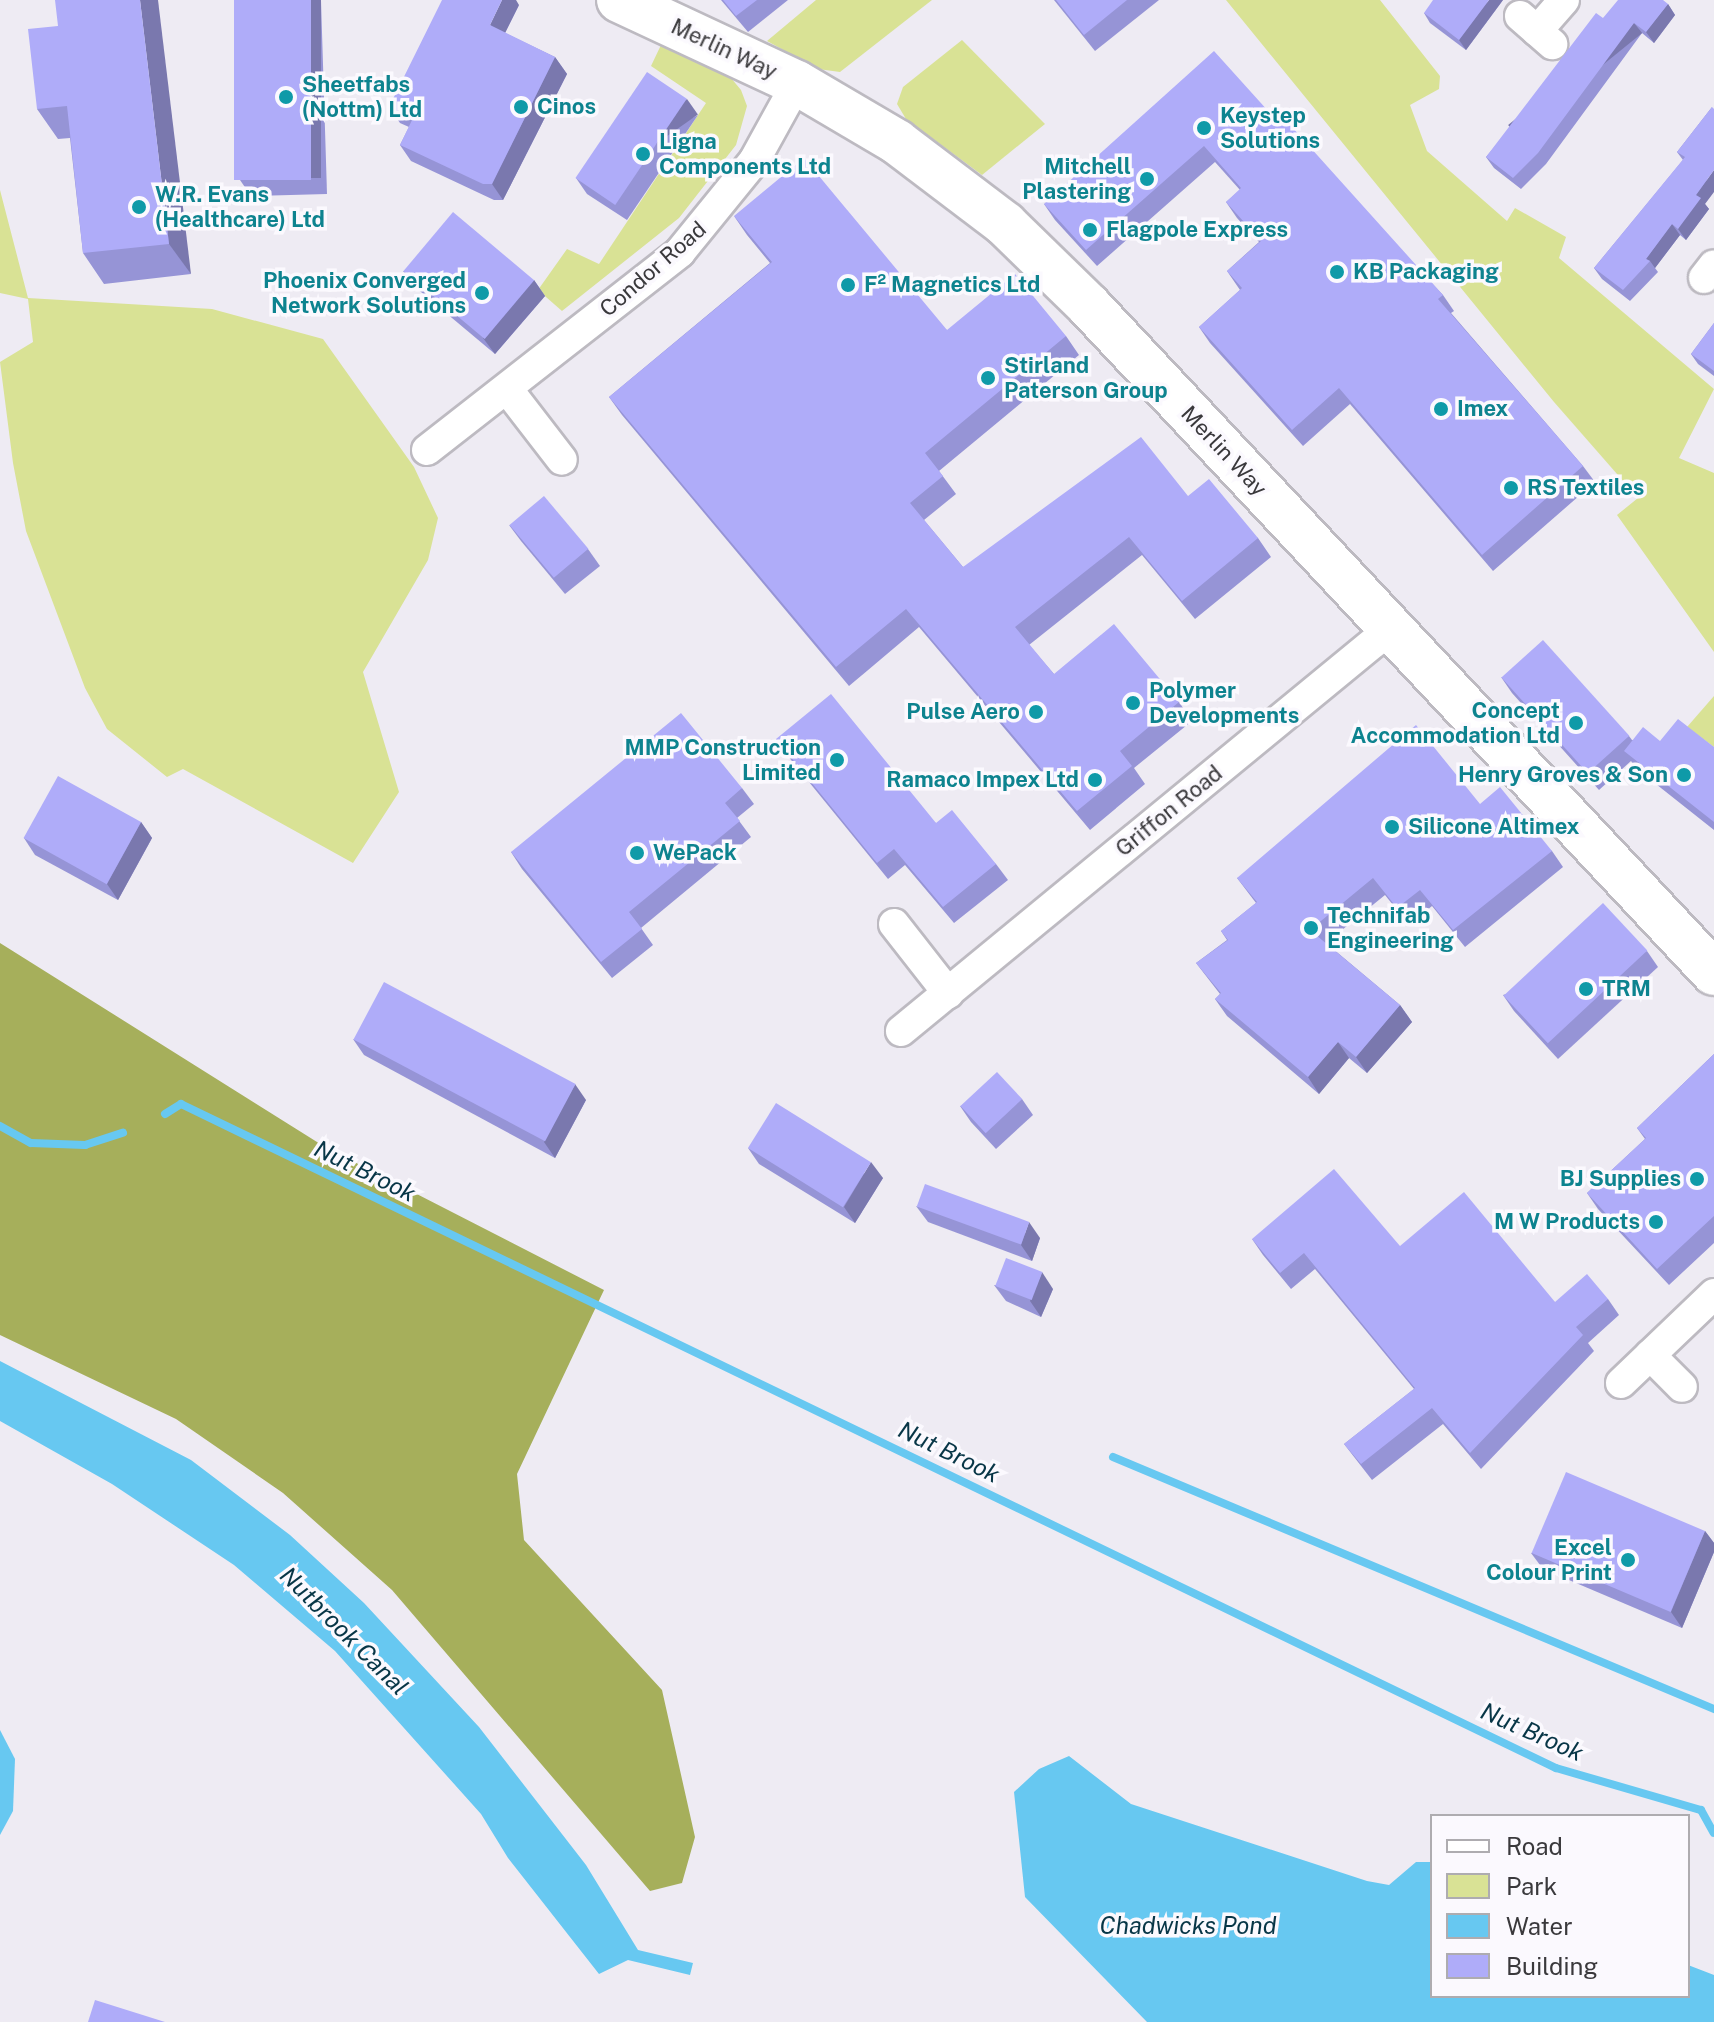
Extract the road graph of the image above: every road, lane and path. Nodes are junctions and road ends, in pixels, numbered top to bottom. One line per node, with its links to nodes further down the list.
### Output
1 (619, 0): 4 (street, Merlin Way)
2 (1564, 0): 3 (street)
3 (1536, 30)
4 (797, 83): 5 (street, Condor Road); 8 (street, Merlin Way)
5 (508, 390): 6 (street, Condor Road); 7 (street)
6 (427, 450)
7 (562, 460)
8 (1390, 629): 10 (street, Merlin Way); 11 (street, Griffon Road)
9 (894, 924): 11 (street)
10 (1714, 973)
11 (948, 993): 12 (street, Griffon Road)
12 (901, 1031)
13 (1714, 1294): 14 (street)
14 (1650, 1355): 15 (street); 16 (street)
15 (1621, 1383)
16 (1682, 1387)

